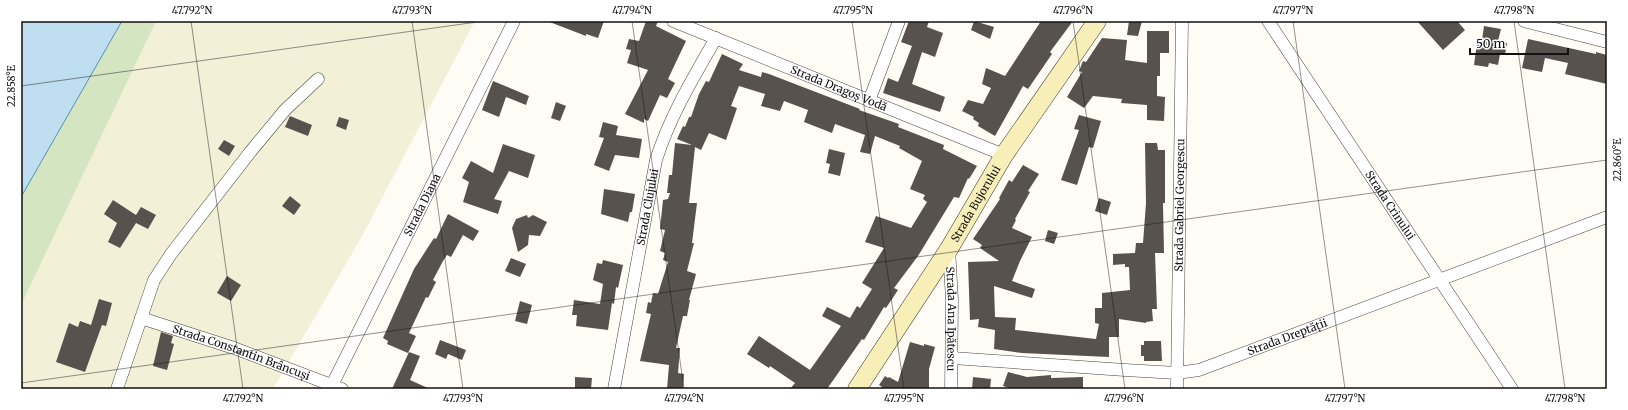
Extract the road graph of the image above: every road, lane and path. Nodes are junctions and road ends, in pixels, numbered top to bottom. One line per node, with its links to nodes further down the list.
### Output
1 (514, 21): 19 (street, Strada Diana)
2 (673, 21): 8 (street, Strada Dragoș Vodă)
3 (899, 21): 11 (street)
4 (1097, 21): 12 (street, Strada Bujorului)
5 (1182, 21): 18 (street, Strada Gabriel Georgescu)
6 (1268, 21): 15 (street, Strada Crinului)
7 (1524, 21): 9 (street)
8 (716, 38): 11 (street, Strada Dragoș Vodă); 21 (street, Strada Clujului)
9 (1607, 42)
10 (318, 79): 16 (street)
11 (869, 101): 12 (street, Strada Dragoș Vodă)
12 (1004, 155): 14 (street, Strada Bujorului)
13 (1607, 217): 15 (street, Strada Dreptății)
14 (949, 249): 17 (street, Strada Ana Ipătescu); 22 (street, Strada Bujorului)
15 (1441, 281): 18 (street, Strada Dreptății); 25 (street, Strada Crinului)
16 (140, 318): 19 (street, Strada Constantin Brâncuși); 20 (street)
17 (952, 358): 18 (street, Strada Dreptății); 23 (street, Strada Ana Ipătescu)
18 (1177, 373): 24 (street, Strada Gabriel Georgescu)
19 (335, 387)
20 (117, 389)
21 (614, 389)
22 (857, 389)
23 (951, 389)
24 (1176, 389)
25 (1512, 389)

